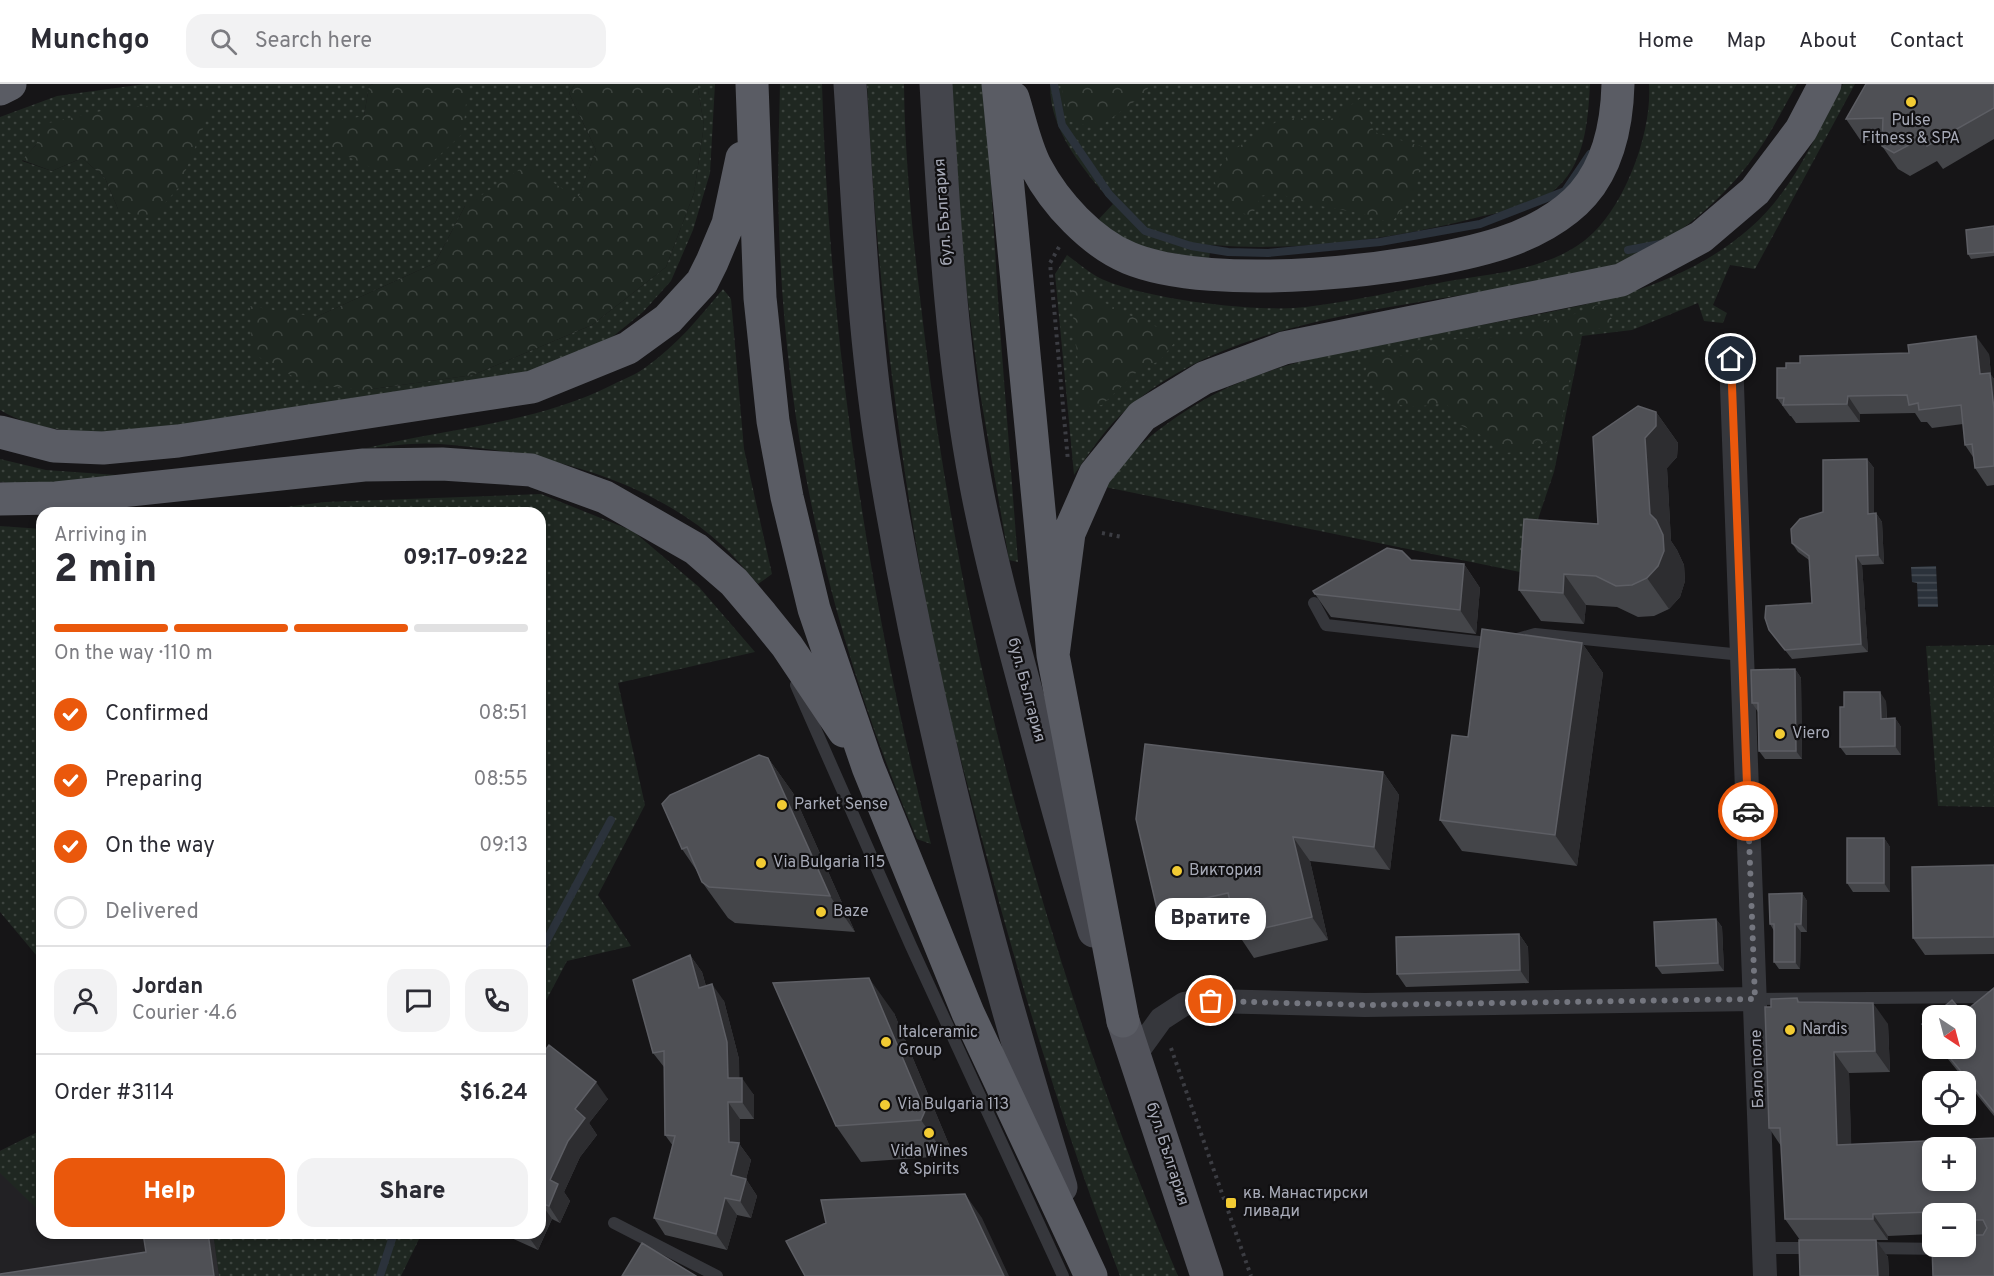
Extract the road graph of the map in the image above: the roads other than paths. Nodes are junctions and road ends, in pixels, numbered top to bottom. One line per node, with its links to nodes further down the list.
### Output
1 (10, 84): 8 (highway)
2 (850, 84): 29 (main road)
3 (936, 84): 20 (main road, бул. България)
4 (998, 84): 15 (highway)
5 (1008, 84): 6 (highway)
6 (1618, 84)
7 (1825, 84): 15 (highway)
8 (0, 89)
9 (752, 99): 11 (highway); 17 (highway)
10 (1731, 359): 16 (street, Бяло поле)
11 (0, 432)
12 (0, 499): 14 (highway)
13 (1314, 603): 16 (lane)
14 (771, 626): 17 (highway); 28 (lane)
15 (1053, 655): 20 (highway)
16 (1742, 655): 19 (street, Бяло поле)
17 (868, 767): 29 (highway)
18 (1994, 997): 19 (lane)
19 (1755, 999): 21 (street); 23 (street, Бяло поле)
20 (1123, 1022): 21 (main road, бул. България)
21 (1134, 1055): 30 (main road, бул. България)
22 (614, 1223): 27 (lane)
23 (1764, 1248): 24 (lane); 31 (street, Бяло поле)
24 (1822, 1248)
25 (1856, 1248): 26 (lane)
26 (1922, 1249)
27 (717, 1276)
28 (1063, 1276)
29 (1091, 1276)
30 (1207, 1276)
31 (1765, 1276)

